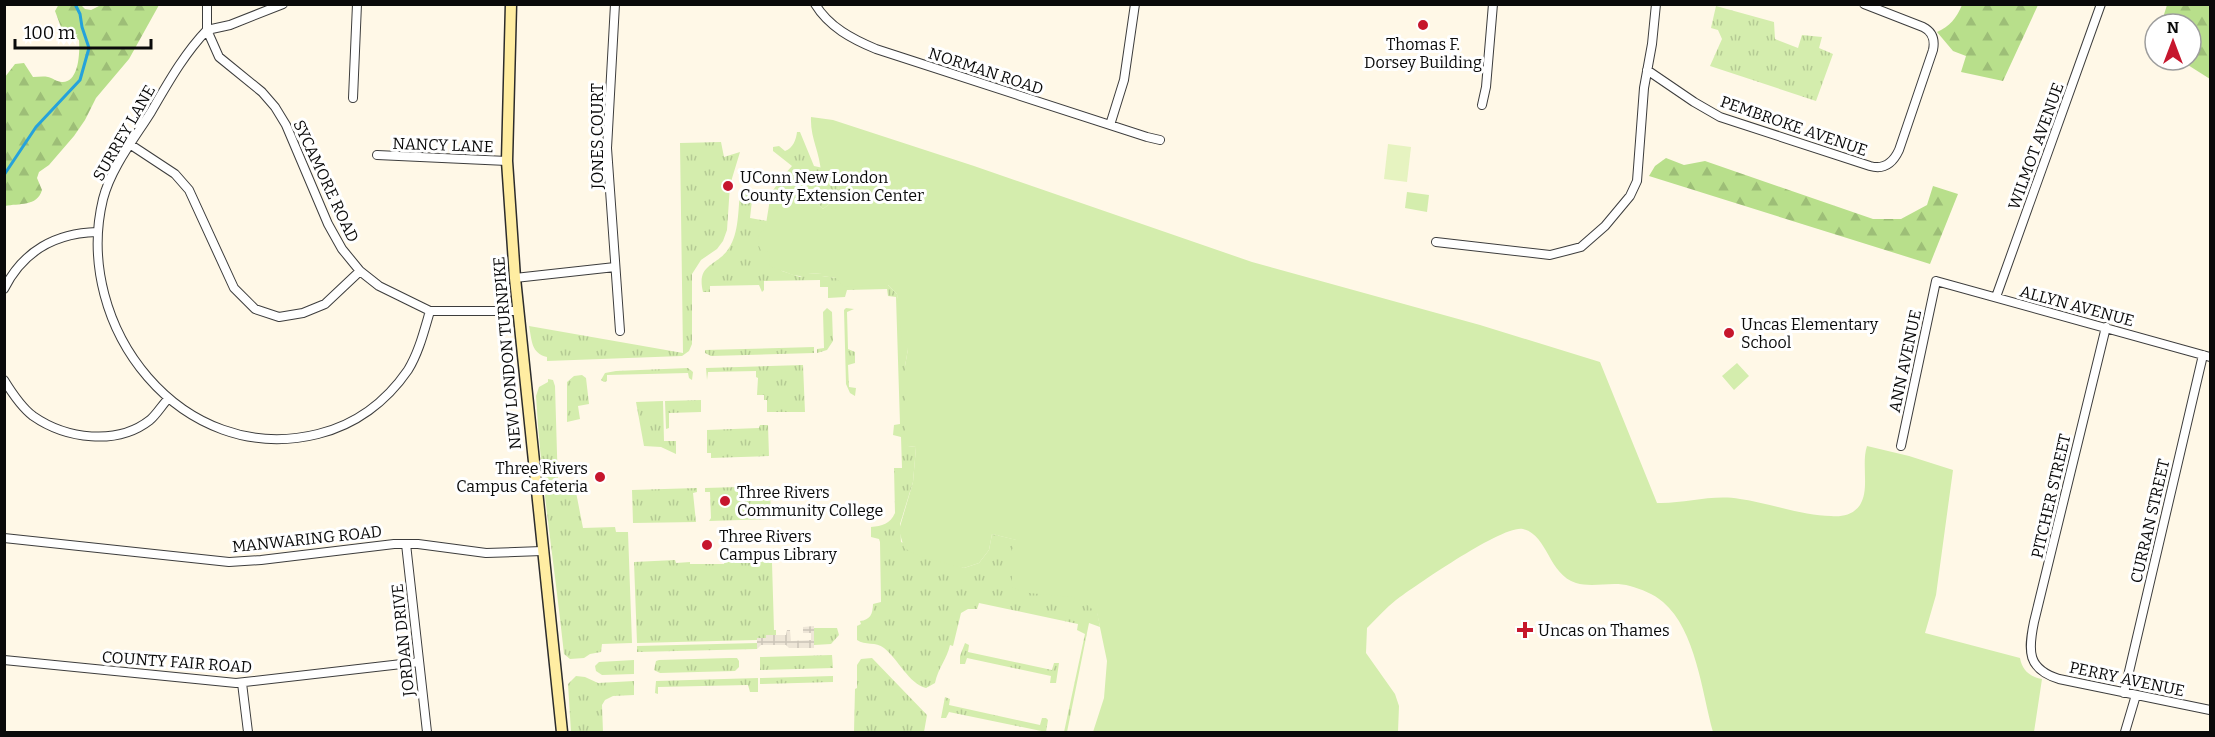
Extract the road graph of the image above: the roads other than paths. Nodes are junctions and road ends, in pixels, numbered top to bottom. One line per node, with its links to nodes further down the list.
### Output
1 (207, 4): 12 (street)
2 (283, 4): 12 (street)
3 (357, 4): 14 (street)
4 (511, 4): 20 (main road, NEW LONDON TURNPIKE)
5 (615, 4): 23 (street, JONES COURT)
6 (815, 4): 16 (street, NORMAN ROAD)
7 (1135, 4): 16 (street)
8 (1493, 4): 15 (street)
9 (1656, 4): 13 (street)
10 (1864, 4): 13 (street, PEMBROKE AVENUE)
11 (2101, 4): 28 (street, WILMOT AVENUE)
12 (207, 30): 18 (street, SURREY LANE); 24 (street, SYCAMORE ROAD)
13 (1647, 70): 22 (street)
14 (353, 98)
15 (1482, 105)
16 (1110, 125): 17 (street, NORMAN ROAD)
17 (1160, 140)
18 (130, 145): 21 (street, SURREY LANE); 24 (street)
19 (377, 155): 20 (street, NANCY LANE)
20 (507, 161): 25 (main road, NEW LONDON TURNPIKE)
21 (97, 232): 27 (street); 35 (street, SURREY LANE)
22 (1436, 242)
23 (615, 267): 25 (street); 32 (street, JONES COURT)
24 (360, 271): 29 (street, SYCAMORE ROAD)
25 (515, 278): 30 (main road, NEW LONDON TURNPIKE)
26 (1936, 281): 28 (street, ALLYN AVENUE); 36 (street, ANN AVENUE)
27 (4, 289)
28 (1996, 297): 31 (street, ALLYN AVENUE)
29 (430, 311): 30 (street, SYCAMORE ROAD); 35 (street, SURREY LANE)
30 (518, 311): 39 (main road, NEW LONDON TURNPIKE)
31 (2106, 327): 33 (street, ALLYN AVENUE); 42 (street, PITCHER STREET)
32 (620, 331)
33 (2207, 356): 44 (street, CURRAN STREET)
34 (4, 380): 35 (street)
35 (168, 399)
36 (1900, 446)
37 (4, 538): 38 (street, MANWARING ROAD)
38 (406, 544): 39 (street, MANWARING ROAD); 41 (street, JORDAN DRIVE)
39 (542, 551): 49 (main road, NEW LONDON TURNPIKE)
40 (4, 660): 43 (street, COUNTY FAIR ROAD)
41 (419, 662): 43 (street, COUNTY FAIR ROAD); 48 (street, JORDAN DRIVE)
42 (2040, 669): 44 (street, PERRY AVENUE)
43 (242, 683): 47 (street)
44 (2124, 693): 45 (street, PERRY AVENUE)
45 (2136, 695): 46 (street, PERRY AVENUE); 50 (street)
46 (2211, 710)
47 (248, 732)
48 (427, 732)
49 (561, 732)
50 (2125, 732)

